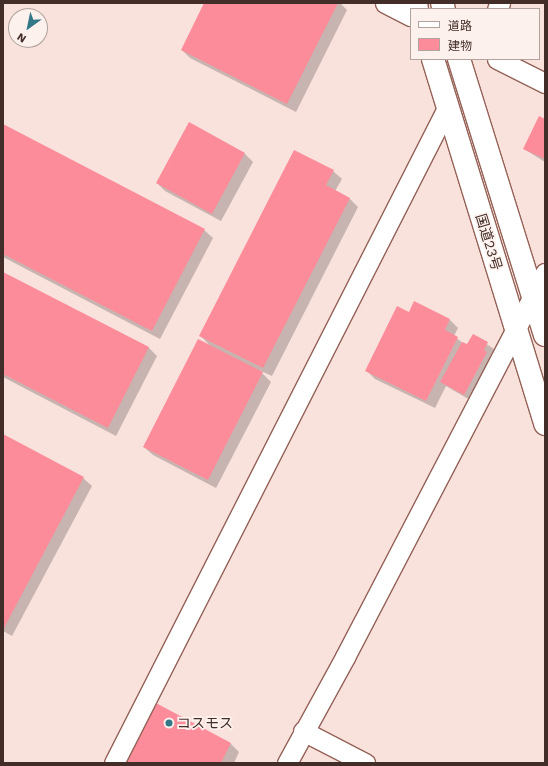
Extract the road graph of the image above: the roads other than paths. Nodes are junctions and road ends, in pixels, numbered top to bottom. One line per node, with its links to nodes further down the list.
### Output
1 (385, 3): 2 (street)
2 (410, 16)
3 (433, 60): 7 (highway, 国道23号)
4 (459, 60): 9 (highway, 国道23号)
5 (499, 60): 6 (street)
6 (545, 83)
7 (448, 106): 10 (highway, 国道23号); 14 (street)
8 (545, 272): 9 (street)
9 (533, 296): 10 (street); 11 (highway, 国道23号)
10 (515, 328): 12 (highway, 国道23号); 13 (street)
11 (545, 335)
12 (545, 424)
13 (303, 731): 15 (street); 16 (street)
14 (114, 763)
15 (287, 763)
16 (365, 763)

